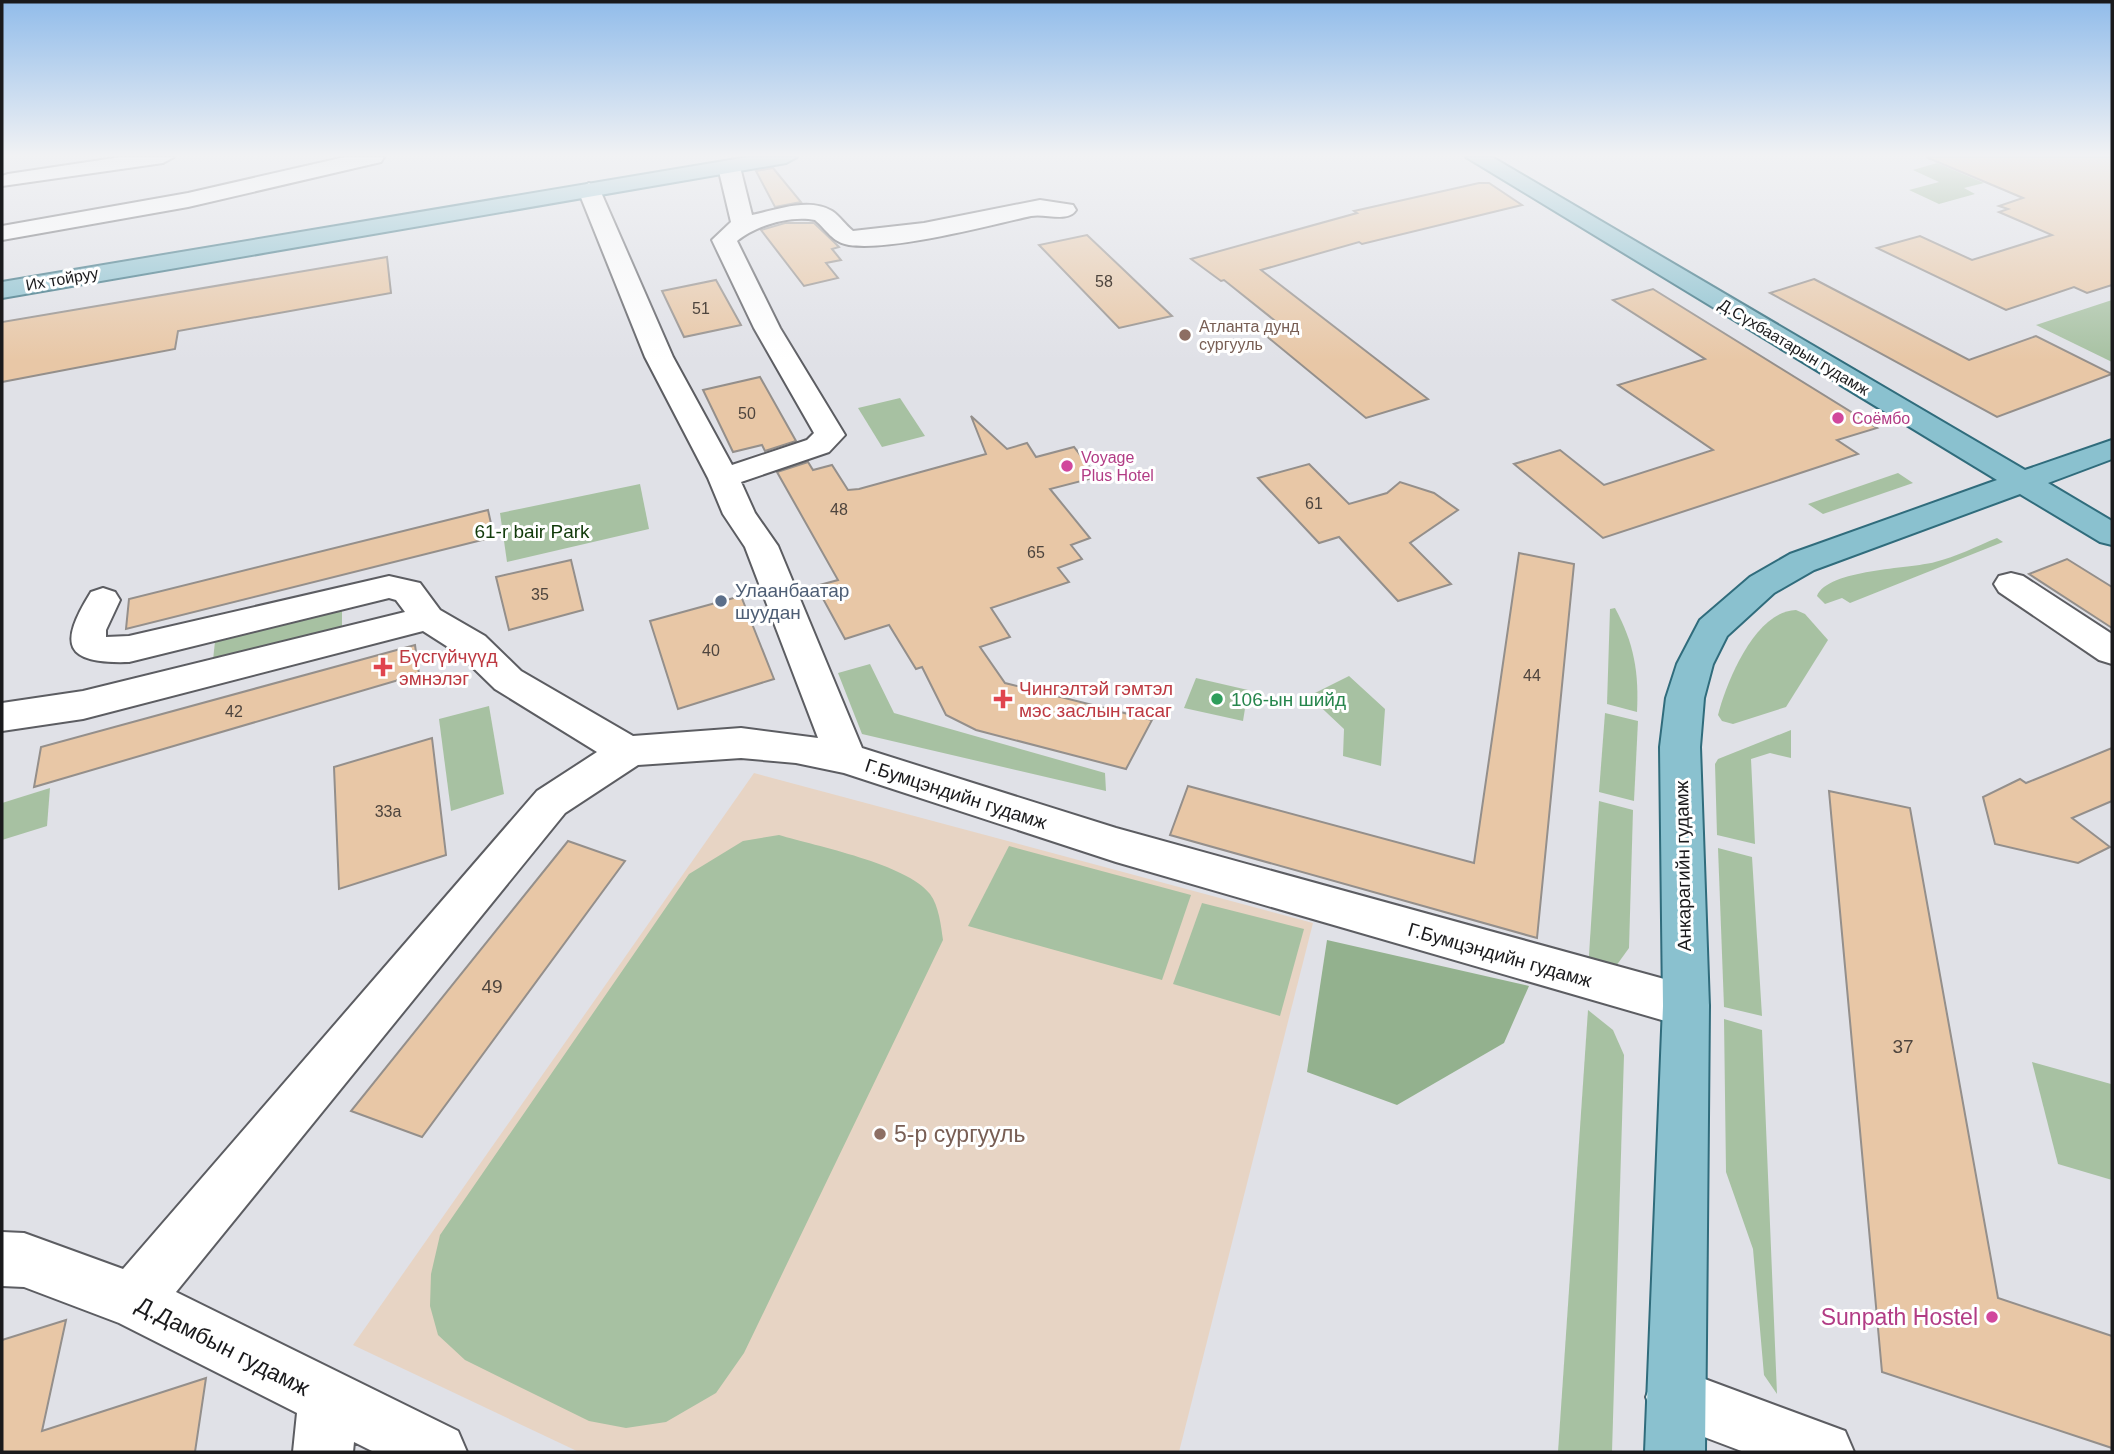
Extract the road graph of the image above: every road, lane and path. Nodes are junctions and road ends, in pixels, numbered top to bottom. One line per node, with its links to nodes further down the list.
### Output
1 (49, 225): 9 (street)
2 (298, 225): 10 (main road, Их тойруу)
3 (384, 225): 11 (main road, Их тойруу)
4 (604, 225): 13 (street, Г.Бумцэндийн гудамж)
5 (742, 225): 13 (street)
6 (833, 225): 7 (street)
7 (932, 225)
8 (1591, 225): 14 (main road, Д.Сүхбаатарын гудамж)
9 (2, 233)
10 (2, 275)
11 (2, 290)
12 (2112, 449): 14 (main road, Анкарагийн гудамж)
13 (724, 478): 22 (street, Г.Бумцэндийн гудамж)
14 (2019, 480): 15 (main road, Д.Сүхбаатарын гудамж); 23 (main road, Анкарагийн гудамж)
15 (2112, 535)
16 (2011, 584): 19 (street)
17 (103, 600): 18 (street)
18 (428, 618): 20 (street); 21 (street)
19 (2112, 651)
20 (2, 717)
21 (628, 752): 22 (street); 25 (street)
22 (845, 758): 23 (street, Г.Бумцэндийн гудамж)
23 (1686, 1006): 26 (main road, Анкарагийн гудамж)
24 (2, 1259): 25 (street, Д.Дамбын гудамж)
25 (133, 1300): 27 (street, Д.Дамбын гудамж)
26 (1675, 1425): 29 (street)
27 (326, 1426): 28 (street, Д.Дамбын гудамж)
28 (437, 1452)
29 (1824, 1452)

